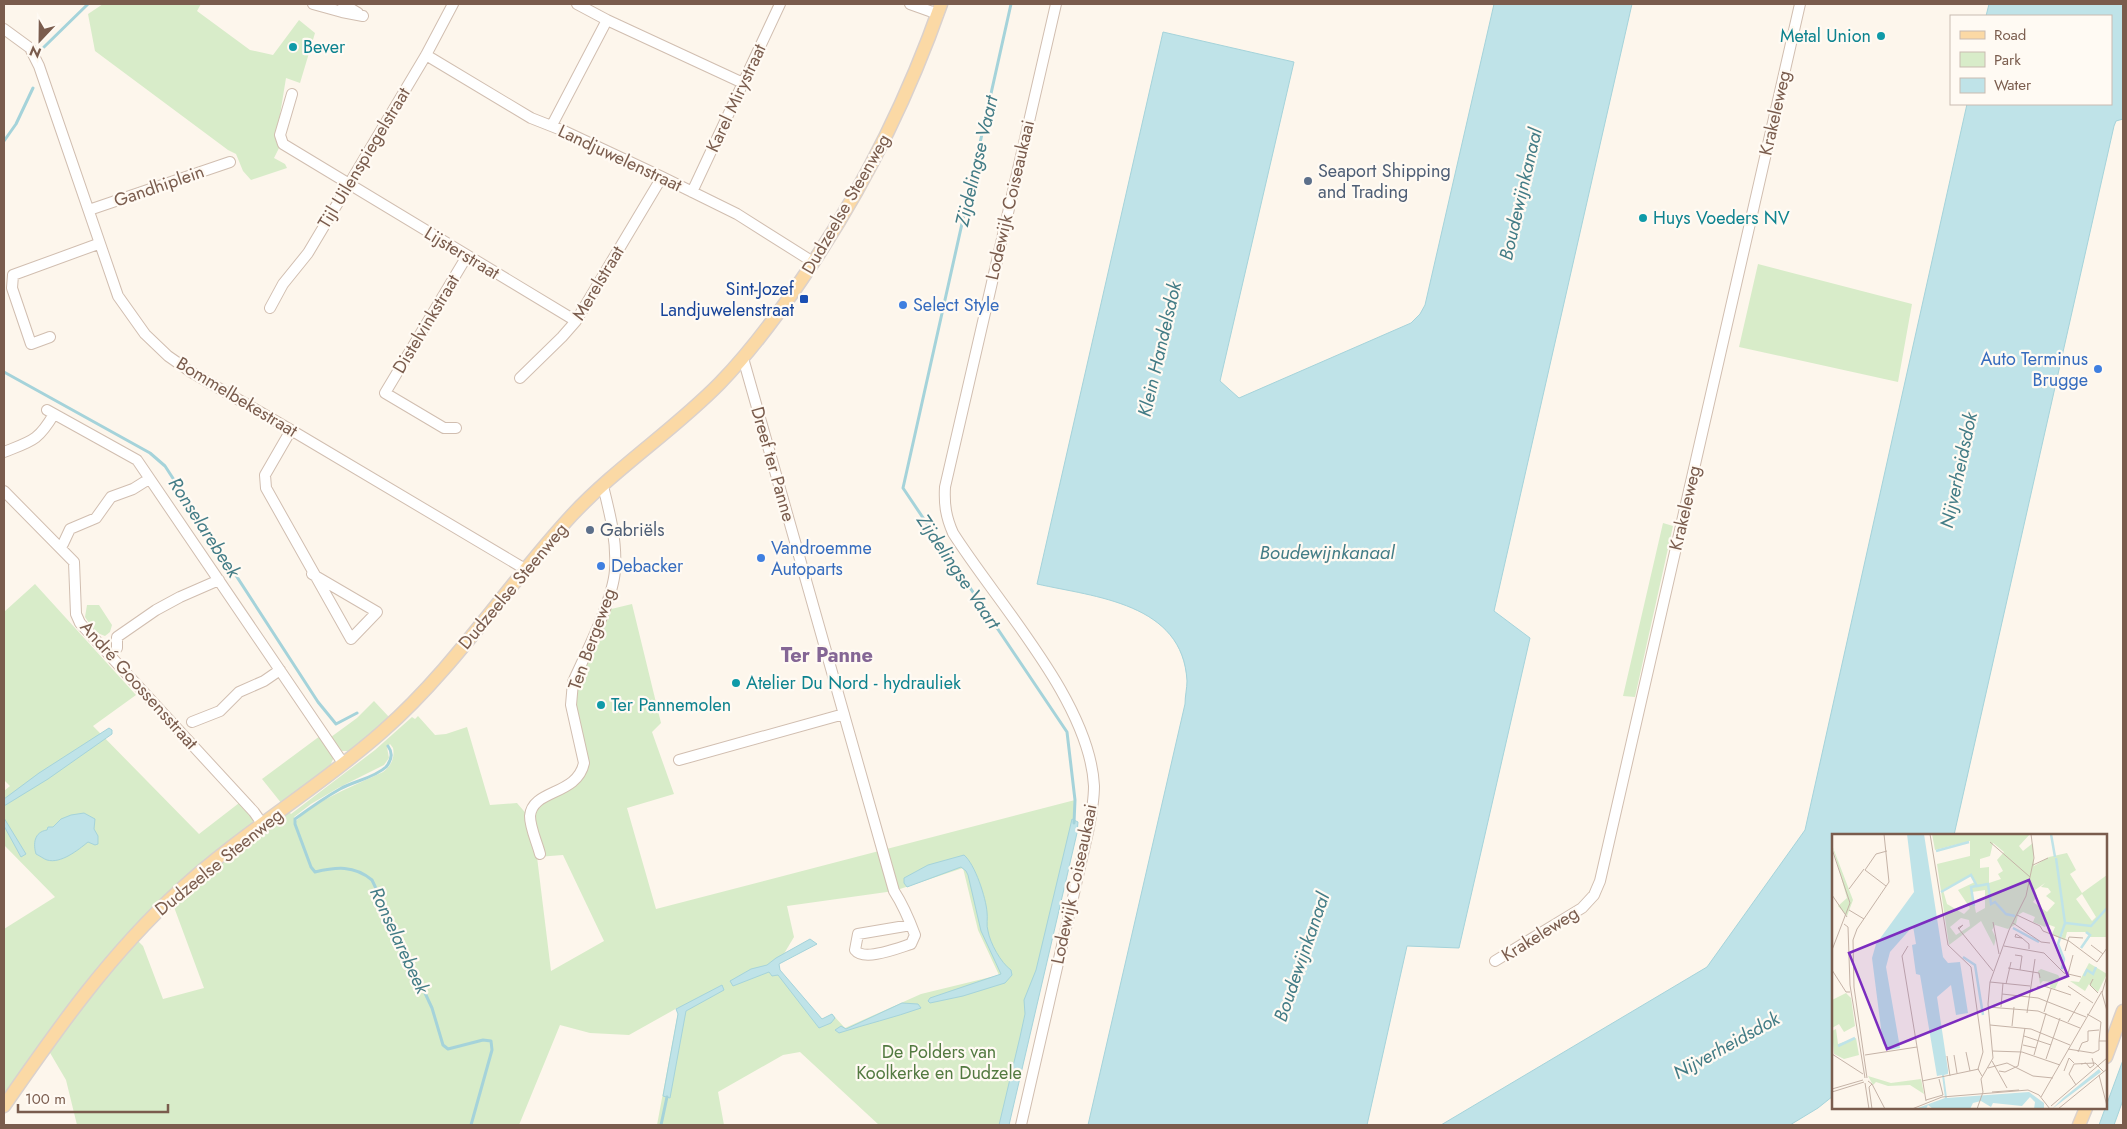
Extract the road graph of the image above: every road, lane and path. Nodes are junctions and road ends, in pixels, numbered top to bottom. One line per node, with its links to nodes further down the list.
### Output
1 (313, 4): 2 (street)
2 (343, 4)
3 (454, 4): 12 (street, Tijl Uilenspiegelstraat)
4 (577, 4): 10 (street)
5 (780, 4): 13 (street, Karel Mirystraat)
6 (910, 4): 9 (street)
7 (1056, 4): 53 (street, Lodewijk Coiseaukaai)
8 (1800, 4): 48 (street, Krakeleweg)
9 (939, 9): 23 (main road, Dudzeelse Steenweg)
10 (607, 20): 13 (street); 15 (street)
11 (4, 29): 20 (street, Bommelbekestraat)
12 (426, 55): 15 (street, Landjuwelenstraat); 18 (street, Tijl Uilenspiegelstraat)
13 (742, 83): 19 (street, Karel Mirystraat)
14 (292, 94): 18 (street)
15 (552, 125): 17 (street, Landjuwelenstraat)
16 (230, 162): 20 (street, Gandhiplein)
17 (662, 177): 19 (street, Landjuwelenstraat); 25 (street, Merelstraat)
18 (348, 184): 22 (street, Lijsterstraat); 24 (street, Tijl Uilenspiegelstraat)
19 (692, 192): 23 (street, Landjuwelenstraat)
20 (89, 210): 21 (street, Bommelbekestraat)
21 (98, 244): 26 (street); 30 (street, Bommelbekestraat)
22 (467, 256): 25 (street, Lijsterstraat); 29 (street, Distelvinkstraat)
23 (814, 262): 27 (main road, Dudzeelse Steenweg)
24 (270, 308)
25 (576, 321): 28 (street, Merelstraat)
26 (50, 337)
27 (743, 358): 33 (main road, Dudzeelse Steenweg); 41 (street, Dreef ter Panne)
28 (520, 378)
29 (456, 428)
30 (291, 430): 36 (street, Bommelbekestraat); 37 (street)
31 (4, 452): 32 (street)
32 (149, 478): 35 (street); 38 (street)
33 (603, 486): 36 (main road, Dudzeelse Steenweg); 46 (street, Ten Bergeweg)
34 (4, 491): 45 (street, André Goossensstraat)
35 (63, 544)
36 (525, 569): 44 (main road, Dudzeelse Steenweg)
37 (312, 574): 37 (street)
38 (219, 580): 39 (street, André Goossensstraat); 40 (street)
39 (117, 648)
40 (280, 670): 42 (street, André Goossensstraat); 44 (street)
41 (844, 714): 43 (street); 47 (street, Dreef ter Panne)
42 (192, 722)
43 (679, 760)
44 (343, 764): 45 (main road, Dudzeelse Steenweg)
45 (262, 825): 51 (main road, Dudzeelse Steenweg)
46 (540, 854)
47 (912, 925): 47 (street)
48 (1495, 961)
49 (2123, 1012): 50 (main road)
50 (2107, 1054)
51 (4, 1106)
52 (2086, 1109): 54 (main road)
53 (1021, 1125)
54 (2079, 1125)

